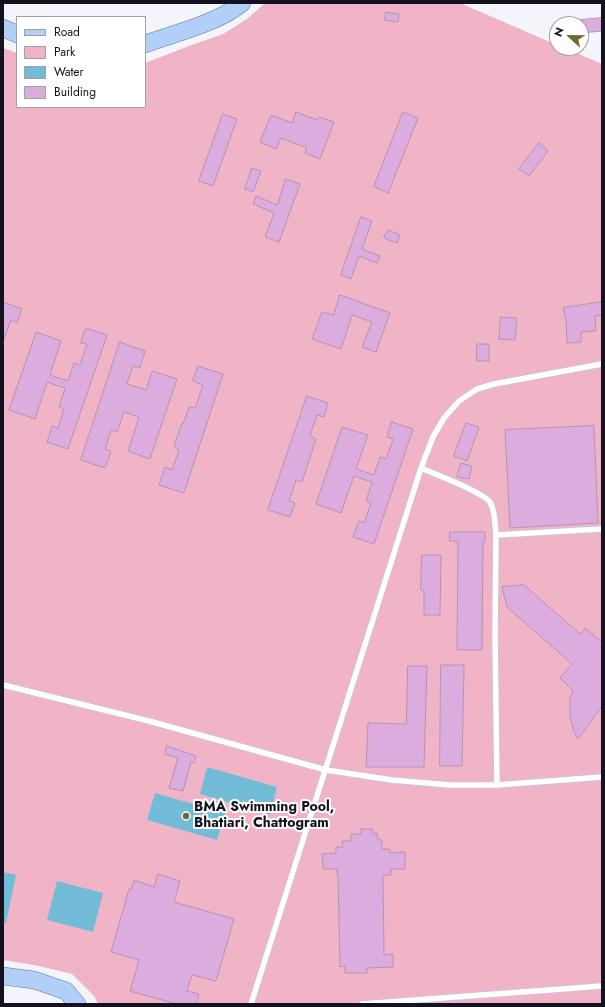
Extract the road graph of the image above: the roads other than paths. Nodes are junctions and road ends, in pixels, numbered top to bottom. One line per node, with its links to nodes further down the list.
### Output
1 (242, 3): 4 (main road)
2 (3, 28): 3 (main road)
3 (16, 34)
4 (146, 44)
5 (602, 364): 6 (lane)
6 (421, 468): 8 (lane); 10 (lane)
7 (602, 529): 8 (lane)
8 (496, 535): 12 (lane)
9 (3, 686): 10 (lane)
10 (326, 770): 12 (lane); 16 (lane)
11 (602, 778): 12 (lane)
12 (497, 784)
13 (3, 976): 15 (main road)
14 (602, 986): 17 (lane)
15 (77, 1004)
16 (251, 1004)
17 (362, 1004)

